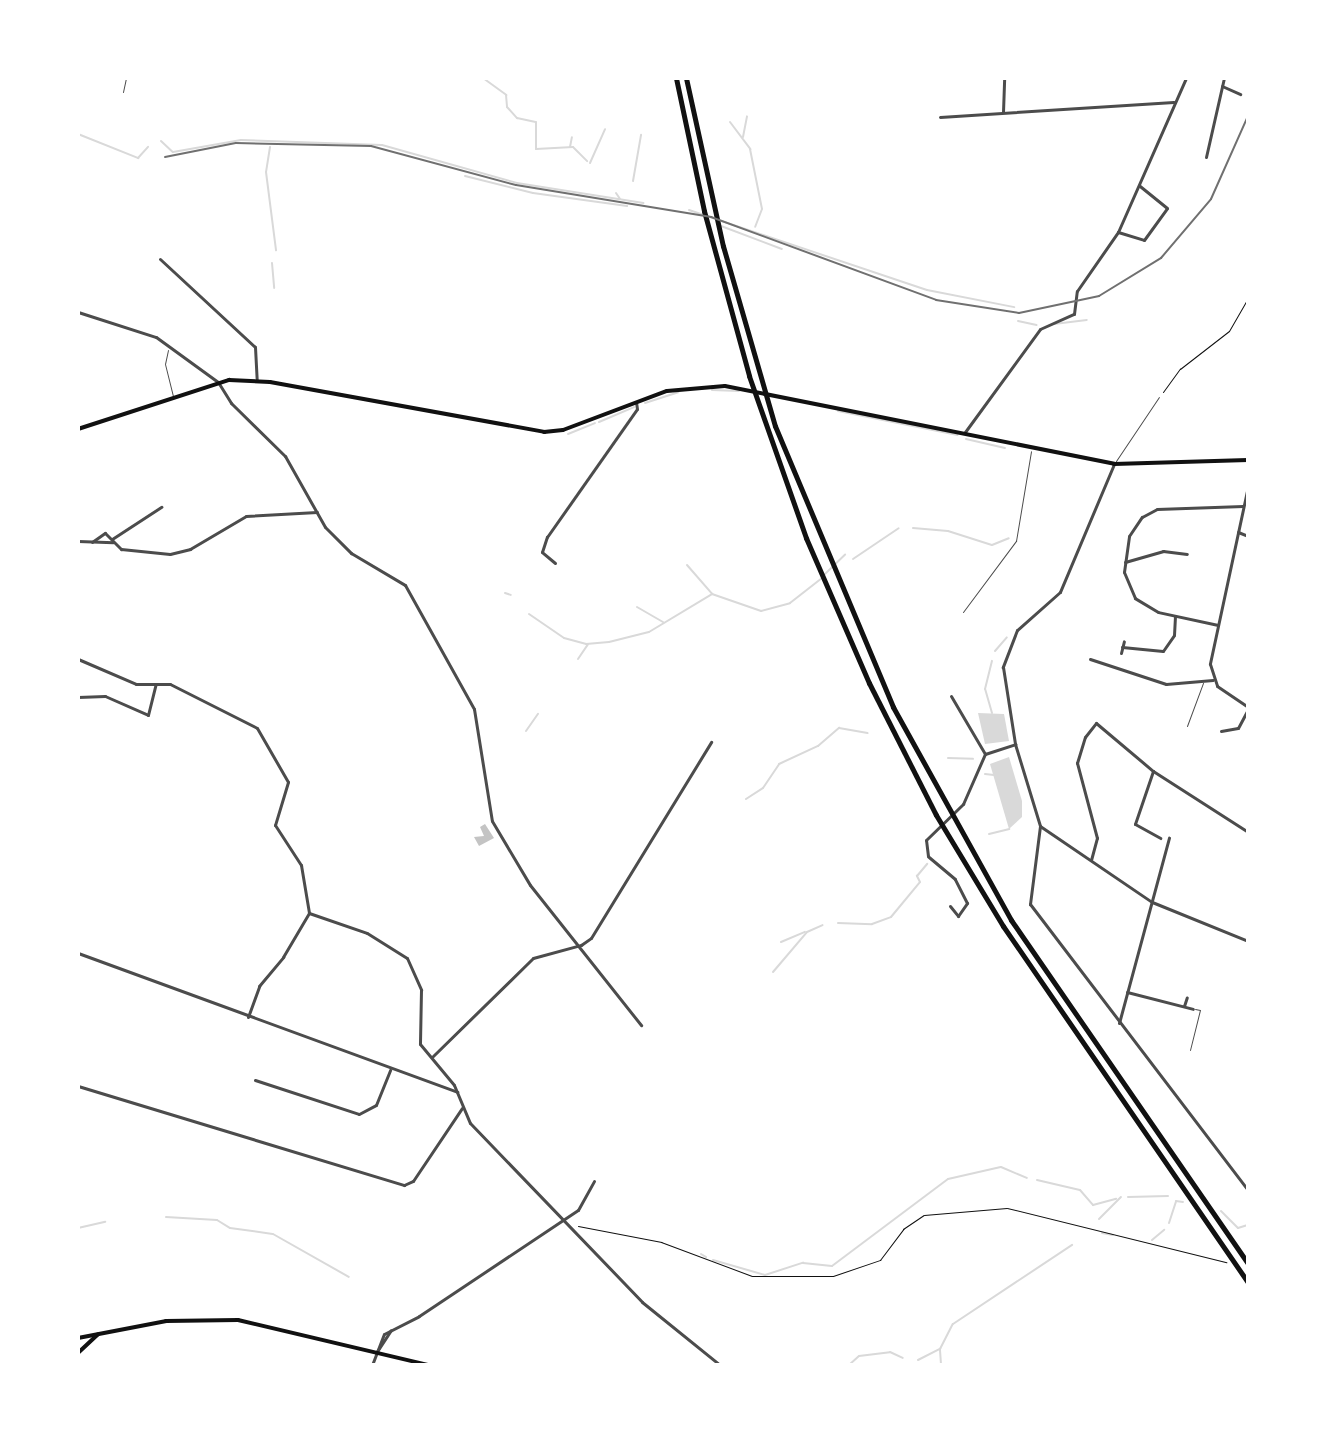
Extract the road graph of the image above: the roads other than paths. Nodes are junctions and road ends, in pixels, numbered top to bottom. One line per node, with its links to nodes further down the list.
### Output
1 (126, 78): 8 (lane)
2 (676, 78): 88 (highway)
3 (686, 78): 87 (highway)
4 (1004, 78): 11 (street)
5 (1186, 78): 10 (street)
6 (1224, 78): 7 (street)
7 (1222, 86): 9 (street); 13 (street)
8 (123, 92)
9 (1240, 94)
10 (1174, 102): 11 (street); 14 (street)
11 (1003, 112): 12 (street)
12 (940, 117)
13 (1206, 157)
14 (1140, 186): 15 (street); 15 (street)
15 (1118, 232): 25 (street)
16 (160, 259): 19 (street)
17 (78, 312): 18 (street)
18 (169, 347): 20 (street); 21 (lane)
19 (257, 380): 20 (main road); 23 (main road)
20 (218, 382): 21 (main road); 32 (street)
21 (173, 396): 24 (main road)
22 (1159, 397): 28 (lane)
23 (636, 402): 25 (main road); 40 (street)
24 (78, 429)
25 (965, 432): 26 (main road)
26 (1032, 448): 28 (main road); 41 (lane)
27 (1248, 460): 28 (main road)
28 (1114, 464): 56 (street)
29 (1248, 486): 30 (street)
30 (1243, 506): 33 (street); 39 (street)
31 (161, 507): 35 (street)
32 (317, 512): 35 (street); 68 (street)
33 (1238, 532): 34 (street); 43 (street)
34 (1248, 536)
35 (113, 540): 37 (street); 37 (street)
36 (78, 541): 37 (street)
37 (92, 542)
38 (1187, 554): 39 (street)
39 (1124, 562): 42 (street)
40 (555, 563)
41 (963, 612)
42 (1175, 616): 43 (street); 44 (street)
43 (1218, 625): 47 (street)
44 (1124, 641)
45 (78, 659): 49 (street)
46 (1090, 659): 48 (street)
47 (1213, 680): 48 (street); 52 (street)
48 (1203, 683): 53 (lane)
49 (156, 684): 51 (street); 66 (street)
50 (951, 696): 57 (street)
51 (78, 697)
52 (1248, 708): 54 (street)
53 (1187, 726)
54 (1221, 731)
55 (711, 742): 68 (street)
56 (1015, 744): 57 (street); 59 (street)
57 (985, 754): 65 (street)
58 (1153, 771): 60 (street); 61 (street); 63 (street)
59 (1040, 826): 63 (street); 75 (street)
60 (1248, 832)
61 (1160, 838)
62 (1169, 838): 64 (street)
63 (1091, 860): 64 (street)
64 (1152, 902): 67 (street); 70 (street)
65 (950, 906)
66 (309, 913): 74 (street); 78 (street)
67 (1248, 941)
68 (581, 945): 76 (street); 78 (street)
69 (78, 953): 74 (street)
70 (1127, 992): 72 (street); 75 (street)
71 (1187, 997): 72 (street)
72 (1184, 1006): 73 (street)
73 (1193, 1009): 77 (lane)
74 (248, 1017): 79 (street)
75 (1119, 1023): 85 (street)
76 (641, 1025)
77 (1190, 1050)
78 (432, 1056): 82 (street)
79 (390, 1070): 80 (street); 82 (street)
80 (255, 1080)
81 (78, 1086): 83 (street)
82 (457, 1092): 83 (street)
83 (462, 1108): 86 (street)
84 (594, 1181): 86 (street)
85 (1248, 1190)
86 (561, 1221): 91 (street); 95 (street)
87 (1248, 1263)
88 (1248, 1282)
89 (105, 1331): 90 (main road); 91 (main road); 92 (main road)
90 (78, 1341): 92 (main road)
91 (376, 1353): 93 (street); 94 (main road)
92 (79, 1354)
93 (372, 1365)
94 (429, 1365)
95 (720, 1365)

